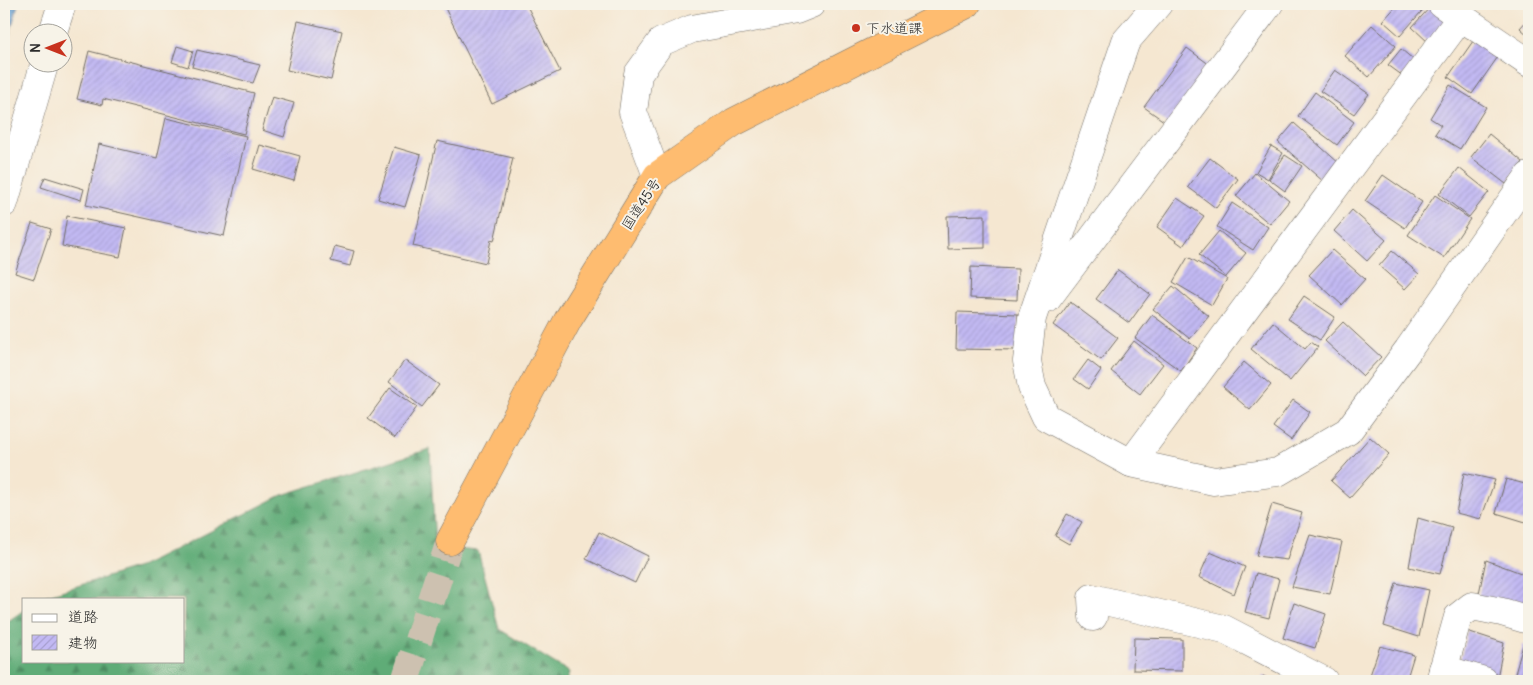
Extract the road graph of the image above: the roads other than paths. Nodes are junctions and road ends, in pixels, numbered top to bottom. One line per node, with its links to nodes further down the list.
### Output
1 (62, 4): 7 (street)
2 (812, 4): 10 (street)
3 (967, 4): 10 (highway, 国道45号)
4 (1158, 4): 13 (street)
5 (1269, 4): 13 (street)
6 (1451, 10): 8 (street); 14 (street)
7 (56, 22)
8 (1529, 63)
9 (41, 72): 12 (street)
10 (657, 176): 15 (highway, 国道45号)
11 (1529, 176): 14 (street)
12 (4, 203)
13 (1032, 318): 14 (street)
14 (1131, 463)
15 (450, 541)
16 (1093, 617): 19 (street)
17 (1529, 620): 18 (street)
18 (1441, 675): 20 (street)
19 (1324, 681)
20 (1484, 681)

